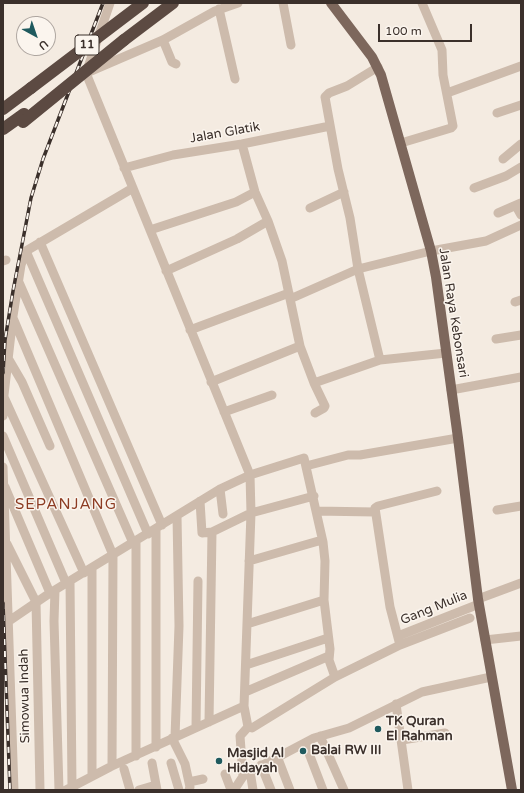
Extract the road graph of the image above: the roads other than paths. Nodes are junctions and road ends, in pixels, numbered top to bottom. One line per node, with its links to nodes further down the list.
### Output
1 (110, 3): 14 (street)
2 (143, 3): 18 (highway, 11, bridge)
3 (173, 3): 20 (highway, 11, bridge)
4 (238, 3): 8 (street)
5 (283, 3): 10 (street)
6 (331, 3): 13 (main road, Jalan Raya Kebonsari)
7 (422, 3): 16 (street)
8 (215, 8): 9 (street); 15 (street)
9 (163, 40): 11 (street); 14 (street)
10 (291, 45)
11 (176, 64)
12 (521, 67): 16 (street)
13 (378, 68): 21 (street); 24 (main road, Jalan Raya Kebonsari)
14 (86, 73): 29 (street)
15 (235, 79)
16 (447, 93): 24 (street)
17 (521, 105): 19 (street)
18 (3, 109)
19 (497, 112)
20 (23, 118): 22 (highway, 11); 23 (highway)
21 (330, 126): 25 (street, Jalan Glatik); 33 (street)
22 (3, 129)
23 (3, 138)
24 (401, 143): 42 (main road, Jalan Raya Kebonsari)
25 (242, 144): 29 (street, Jalan Glatik); 32 (street)
26 (521, 144): 27 (street)
27 (503, 159)
28 (521, 167): 31 (street)
29 (124, 168): 30 (street)
30 (133, 188): 40 (street); 41 (street)
31 (474, 188)
32 (255, 192): 38 (street); 40 (street)
33 (344, 192): 35 (street); 44 (street)
34 (518, 204): 36 (street); 37 (street)
35 (310, 208)
36 (498, 213)
37 (521, 215)
38 (268, 220): 45 (street); 47 (street)
39 (521, 225): 42 (street)
40 (150, 230): 45 (street)
41 (40, 242): 43 (street); 83 (street)
42 (431, 251): 44 (street); 53 (main road, Jalan Raya Kebonsari)
43 (26, 252): 46 (street); 83 (street)
44 (358, 269): 47 (street); 55 (street)
45 (166, 271): 49 (street)
46 (18, 280): 48 (street); 87 (street)
47 (289, 296): 49 (street); 52 (street)
48 (13, 318): 54 (street); 88 (street)
49 (190, 330): 57 (street)
50 (521, 335): 51 (street)
51 (496, 339)
52 (300, 346): 57 (street); 58 (street)
53 (446, 353): 55 (street); 59 (main road, Jalan Raya Kebonsari)
54 (8, 358): 60 (street); 67 (street)
55 (380, 360): 58 (street)
56 (521, 377): 59 (street)
57 (211, 382): 62 (street)
58 (314, 383): 63 (street)
59 (451, 390): 66 (main road, Jalan Raya Kebonsari)
60 (4, 395): 64 (street); 90 (street)
61 (272, 395): 62 (street)
62 (224, 412): 70 (street)
63 (315, 413)
64 (3, 416)
65 (3, 436): 92 (street)
66 (458, 438): 68 (street); 96 (main road, Jalan Raya Kebonsari)
67 (50, 446)
68 (306, 466): 70 (street); 74 (street)
69 (3, 467): 71 (street)
70 (250, 475): 72 (street); 80 (street)
71 (4, 485): 86 (street); 94 (street)
72 (220, 489): 75 (street); 81 (street)
73 (437, 491): 79 (street)
74 (314, 496): 78 (street); 80 (street)
75 (200, 501): 82 (street); 84 (street)
76 (521, 506): 77 (street)
77 (497, 510)
78 (316, 511): 79 (street); 85 (street)
79 (375, 512): 104 (street)
80 (251, 513): 84 (street); 89 (street)
81 (223, 514)
82 (176, 516): 83 (street); 117 (street)
83 (155, 529): 87 (street); 120 (street)
84 (212, 532): 112 (street)
85 (322, 540): 89 (street); 95 (street)
86 (6, 542): 97 (street); 99 (street)
87 (134, 542): 88 (street); 121 (street)
88 (113, 555): 90 (street); 126 (street)
89 (250, 561): 100 (street)
90 (88, 570): 92 (street); 130 (street)
91 (198, 581): 113 (street)
92 (68, 582): 94 (street); 133 (street)
93 (521, 583): 96 (street, Gang Mulia)
94 (53, 592): 97 (street); 137 (street)
95 (324, 600): 100 (street); 102 (street)
96 (479, 601): 103 (main road, Jalan Raya Kebonsari); 104 (street, Gang Mulia)
97 (36, 602): 99 (street); 136 (street, Simowua Indah)
98 (470, 618): 104 (street)
99 (9, 621): 135 (street)
100 (247, 624): 106 (street)
101 (521, 636): 103 (street)
102 (328, 638): 105 (street); 106 (street)
103 (485, 640): 108 (main road, Jalan Raya Kebonsari)
104 (399, 641): 107 (street)
105 (329, 656): 107 (street); 109 (street)
106 (246, 665): 109 (street)
107 (335, 677): 114 (street)
108 (491, 677): 110 (street); 148 (main road, Jalan Raya Kebonsari)
109 (245, 692): 111 (street)
110 (396, 704): 116 (street); 118 (street)
111 (244, 706): 112 (street); 114 (street)
112 (209, 722): 113 (street)
113 (196, 728): 117 (street)
114 (246, 729): 129 (street)
115 (445, 733): 118 (street)
116 (320, 736): 119 (street); 146 (street)
117 (174, 740): 120 (street); 132 (street)
118 (402, 740): 147 (street)
119 (305, 743): 122 (street); 145 (street)
120 (156, 747): 121 (street)
121 (136, 756): 126 (street)
122 (277, 756): 125 (street); 144 (street)
123 (152, 763): 134 (street)
124 (171, 763): 140 (street)
125 (261, 765): 129 (street); 143 (street)
126 (112, 766): 130 (street)
127 (124, 769): 138 (street)
128 (225, 774): 141 (street)
129 (246, 774): 141 (street); 142 (street)
130 (92, 776): 133 (street)
131 (203, 779): 132 (street)
132 (189, 786)
133 (69, 788)
134 (157, 788): 139 (street)
135 (14, 790)
136 (40, 790)
137 (58, 790)
138 (130, 790)
139 (139, 790)
140 (178, 790)
141 (232, 790)
142 (253, 790)
143 (271, 790)
144 (290, 790)
145 (323, 790)
146 (344, 790)
147 (408, 790)
148 (512, 790)

